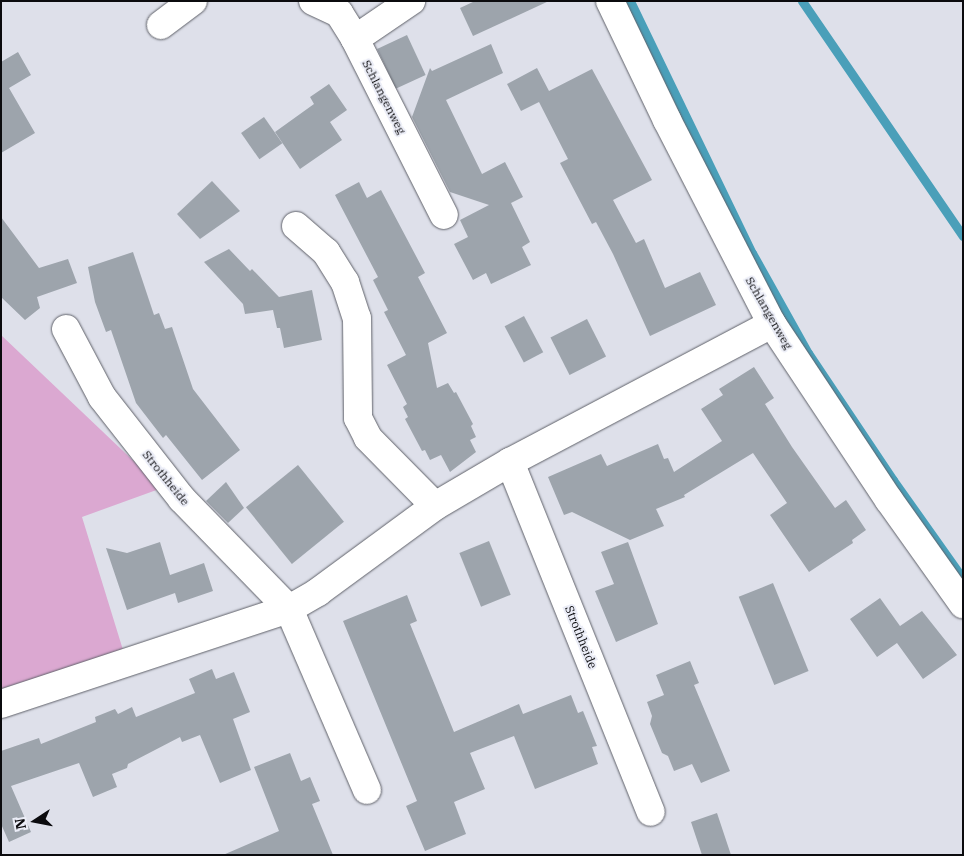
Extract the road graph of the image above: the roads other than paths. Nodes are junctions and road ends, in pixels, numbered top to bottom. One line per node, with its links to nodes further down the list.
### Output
1 (193, 1): 5 (street)
2 (312, 1): 6 (street, Schlangenweg)
3 (411, 1): 6 (street)
4 (610, 1): 9 (street, Schlangenweg)
5 (161, 25)
6 (355, 39): 7 (street, Schlangenweg)
7 (444, 215)
8 (296, 226): 12 (street)
9 (772, 324): 11 (street); 13 (street, Schlangenweg)
10 (66, 329): 14 (street, Strothheide)
11 (510, 462): 12 (street); 17 (street, Strothheide)
12 (435, 506): 14 (street)
13 (963, 604)
14 (289, 609): 15 (street); 16 (street, Strothheide)
15 (1, 704)
16 (367, 790)
17 (651, 812)

